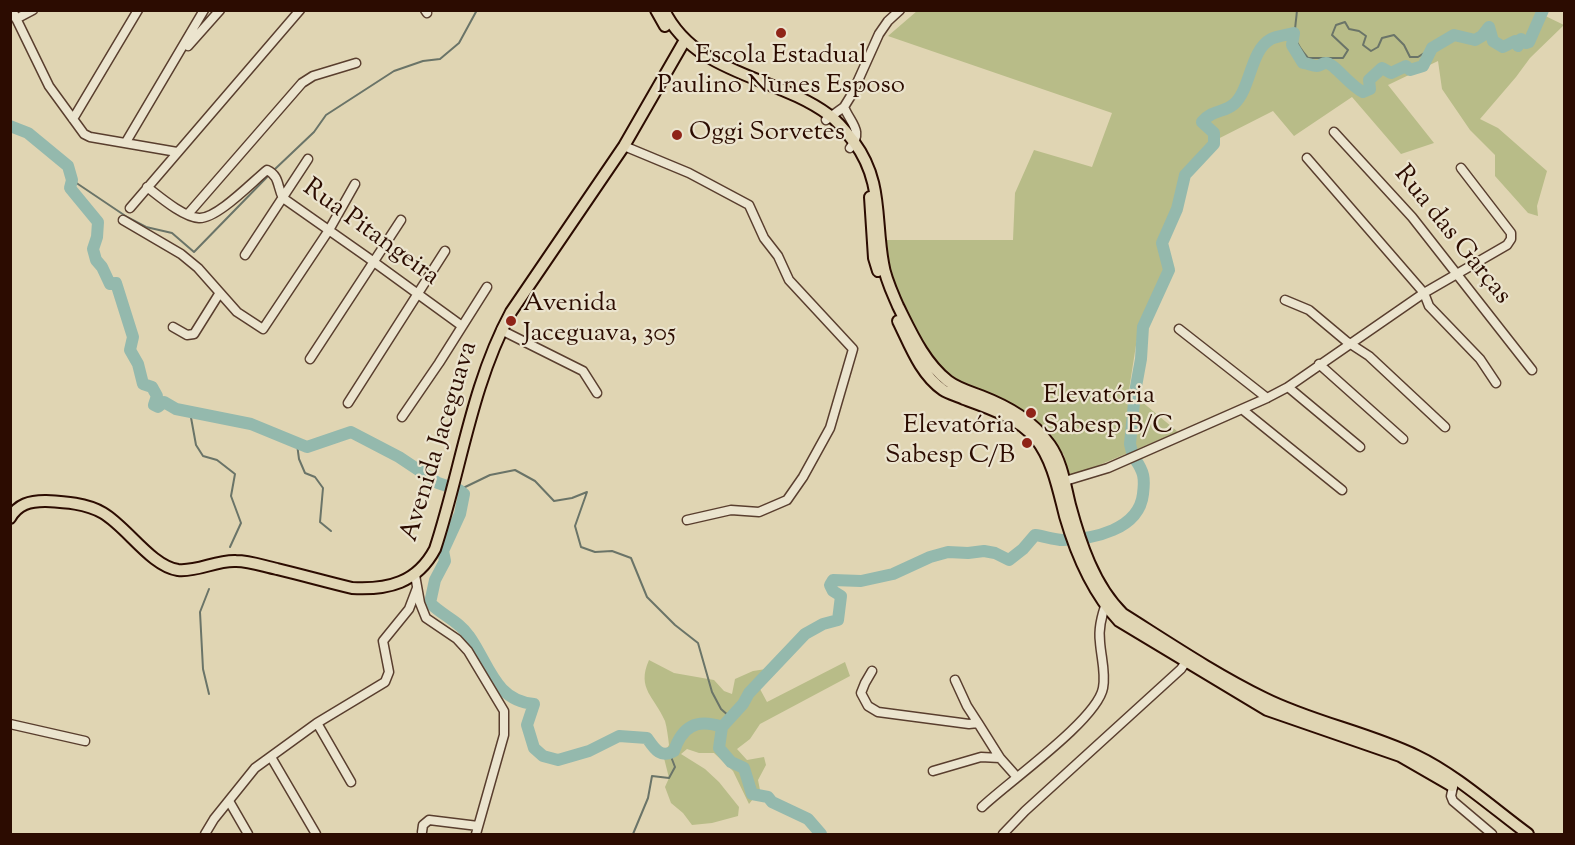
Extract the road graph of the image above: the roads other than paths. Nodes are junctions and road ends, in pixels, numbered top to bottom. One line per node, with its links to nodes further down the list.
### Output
1 (33, 10): 9 (street)
2 (138, 10): 15 (street)
3 (204, 10): 11 (street)
4 (220, 10): 11 (street)
5 (300, 10): 20 (street)
6 (656, 10): 10 (main road)
7 (664, 10): 10 (main road)
8 (900, 10): 13 (street)
9 (14, 15): 15 (street)
10 (683, 43): 14 (main road); 18 (main road, Avenida Jaceguava)
11 (178, 57): 17 (street)
12 (356, 63): 28 (street)
13 (844, 107): 14 (street); 19 (street)
14 (829, 118): 19 (main road)
15 (73, 119): 17 (street)
16 (1334, 132): 35 (street, Rua das Garças)
17 (126, 142): 20 (street)
18 (624, 146): 44 (main road, Avenida Jaceguava); 63 (street)
19 (852, 146): 59 (main road); 60 (main road)
20 (177, 152): 25 (street)
21 (1307, 158): 37 (street)
22 (308, 159): 26 (street)
23 (1461, 168): 35 (street)
24 (355, 184): 31 (street)
25 (147, 187): 27 (street); 28 (street)
26 (283, 198): 28 (street, Rua Pitangeira); 31 (street, Rua Pitangeira); 33 (street)
27 (130, 208)
28 (188, 214)
29 (123, 220): 38 (street)
30 (401, 220): 34 (street)
31 (328, 230): 34 (street, Rua Pitangeira); 38 (street)
32 (445, 251): 39 (street)
33 (245, 255)
34 (374, 261): 39 (street, Rua Pitangeira); 46 (street)
35 (1456, 275): 37 (street); 48 (street, Rua das Garças)
36 (488, 287): 41 (street)
37 (1424, 293): 45 (street); 49 (street)
38 (219, 294): 42 (street)
39 (418, 294): 41 (street, Rua Pitangeira); 53 (street)
40 (1285, 300): 45 (street)
41 (462, 326): 55 (street)
42 (173, 327)
43 (1179, 328): 52 (street)
44 (501, 330): 51 (street); 65 (main road, Avenida Jaceguava)
45 (1349, 343): 47 (street); 56 (street)
46 (310, 359)
47 (1319, 364): 50 (street); 57 (street)
48 (1532, 370)
49 (1496, 383)
50 (1288, 387): 52 (street); 58 (street)
51 (597, 393)
52 (1267, 398): 54 (street)
53 (348, 403)
54 (1243, 410): 60 (street); 61 (street)
55 (402, 417)
56 (1445, 427)
57 (1403, 439)
58 (1360, 447)
59 (1049, 460): 60 (main road); 64 (main road)
60 (1065, 481): 64 (main road)
61 (1342, 490)
62 (10, 518): 65 (main road, Avenida Jaceguava)
63 (687, 520)
64 (1070, 525): 67 (main road)
65 (416, 575): 66 (street)
66 (417, 588): 71 (street); 83 (street)
67 (1106, 602): 68 (main road); 78 (street)
68 (1188, 659): 80 (main road); 88 (street); 91 (main road)
69 (872, 671): 72 (street)
70 (955, 680): 72 (street)
71 (317, 723): 75 (street); 79 (street)
72 (978, 723): 76 (street)
73 (10, 724): 74 (street)
74 (85, 741)
75 (271, 757): 81 (street); 87 (street)
76 (1000, 758): 77 (street); 78 (street)
77 (933, 771)
78 (1016, 776): 82 (street)
79 (351, 782)
80 (1453, 787): 89 (street); 90 (main road)
81 (229, 801): 85 (street); 86 (street)
82 (982, 807)
83 (477, 830): 84 (street)
84 (422, 832)
85 (205, 834)
86 (248, 834)
87 (316, 834)
88 (1003, 834)
89 (1492, 834)
90 (1517, 834)
91 (1528, 834)

